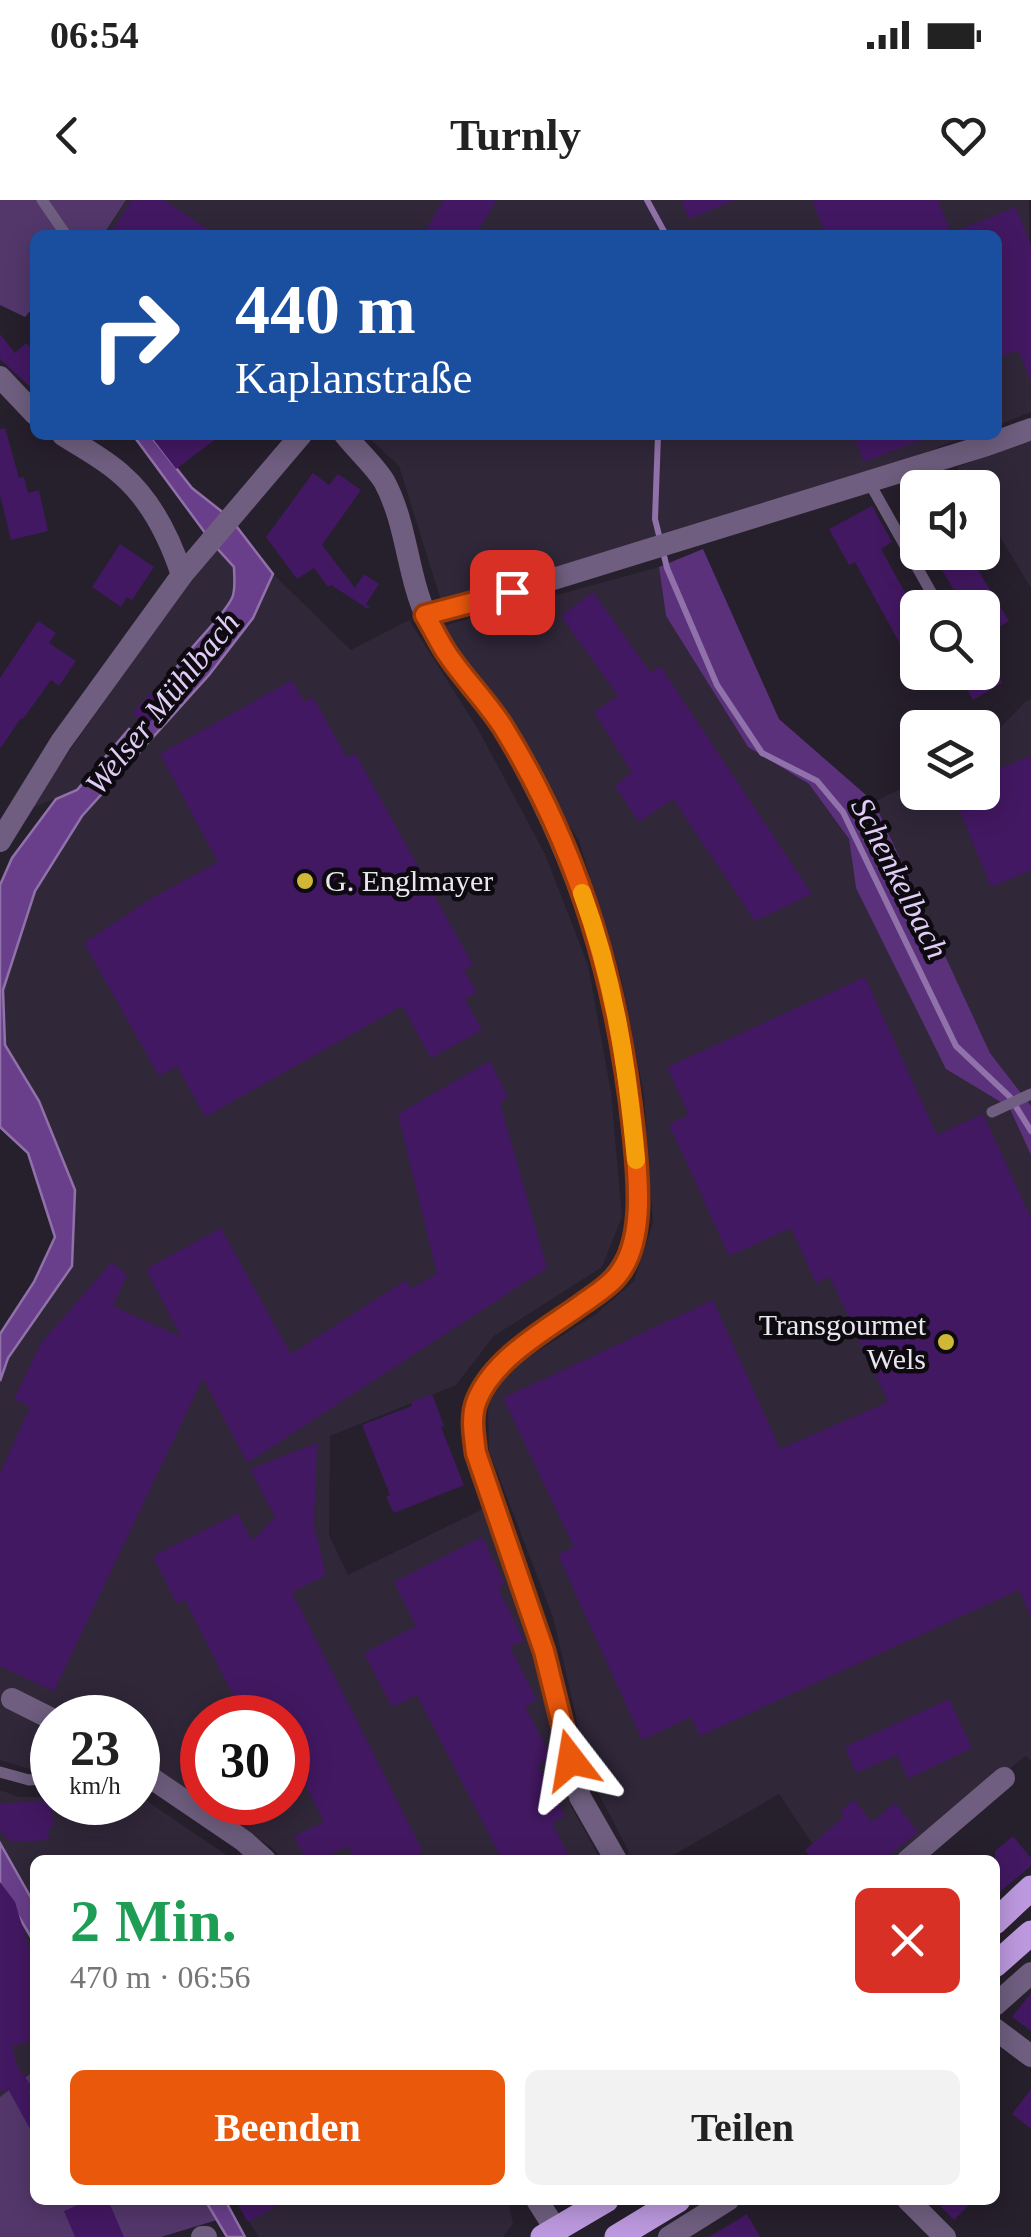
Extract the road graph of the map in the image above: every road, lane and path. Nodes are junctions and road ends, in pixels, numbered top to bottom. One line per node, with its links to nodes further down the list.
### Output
1 (42, 200): 2 (lane)
2 (63, 230)
3 (0, 377): 4 (street)
4 (30, 409)
5 (1031, 429): 6 (street)
6 (1002, 439)
7 (71, 440): 12 (street)
8 (297, 440): 12 (street)
9 (349, 440): 14 (street)
10 (1000, 440): 11 (street)
11 (869, 482): 13 (lane); 14 (street)
12 (182, 576): 15 (street)
13 (930, 590)
14 (425, 615): 25 (street)
15 (0, 841)
16 (1031, 1094): 17 (lane)
17 (992, 1112)
18 (12, 1700): 19 (street)
19 (30, 1709)
20 (0, 1772): 22 (lane)
21 (1004, 1778): 26 (street)
22 (30, 1780)
23 (160, 1783): 24 (street)
24 (259, 1855)
25 (613, 1855)
26 (914, 1855)
27 (1031, 1888): 28 (main road)
28 (1000, 1917)
29 (1031, 1933): 30 (main road)
30 (1000, 1961)
31 (1031, 1973): 32 (street)
32 (1000, 2001)
33 (1000, 2032): 34 (street)
34 (1031, 2056)
35 (539, 2205): 40 (street)
36 (597, 2205): 40 (main road)
37 (670, 2205): 41 (main road)
38 (720, 2205): 42 (street)
39 (913, 2205): 43 (street)
40 (549, 2233)
41 (617, 2237)
42 (669, 2237)
43 (945, 2237)

